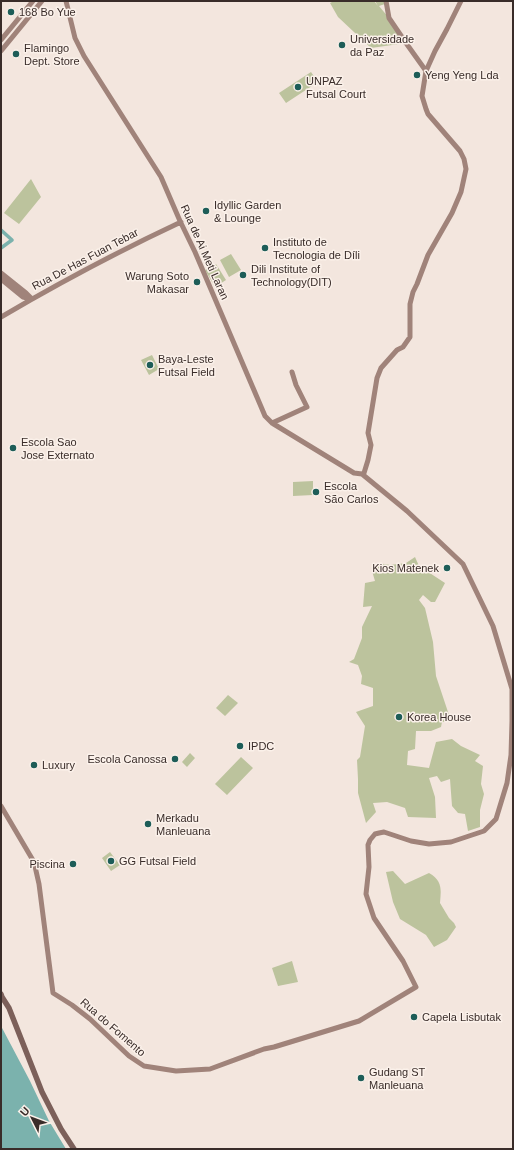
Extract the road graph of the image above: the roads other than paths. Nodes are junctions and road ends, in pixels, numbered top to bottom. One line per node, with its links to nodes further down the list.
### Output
1 (33, 1): 6 (street)
2 (42, 1): 7 (street)
3 (66, 1): 9 (street, Rua de Ai Meti Laran)
4 (386, 1): 8 (street)
5 (461, 1): 8 (street)
6 (1, 40)
7 (1, 51)
8 (426, 71): 16 (street)
9 (181, 222): 12 (street, Rua De Has Fuan Tebar); 15 (street, Rua de Ai Meti Laran)
10 (1, 273): 12 (street)
11 (1, 279): 12 (street)
12 (32, 299): 13 (street, Rua De Has Fuan Tebar)
13 (1, 317)
14 (292, 372): 15 (street)
15 (272, 423): 16 (street, Rua de Ai Meti Laran)
16 (362, 474): 18 (street, Rua de Ai Meti Laran)
17 (1, 806): 18 (street, Rua do Fomento)
18 (416, 987)
19 (1, 994): 20 (main road)
20 (74, 1149)

